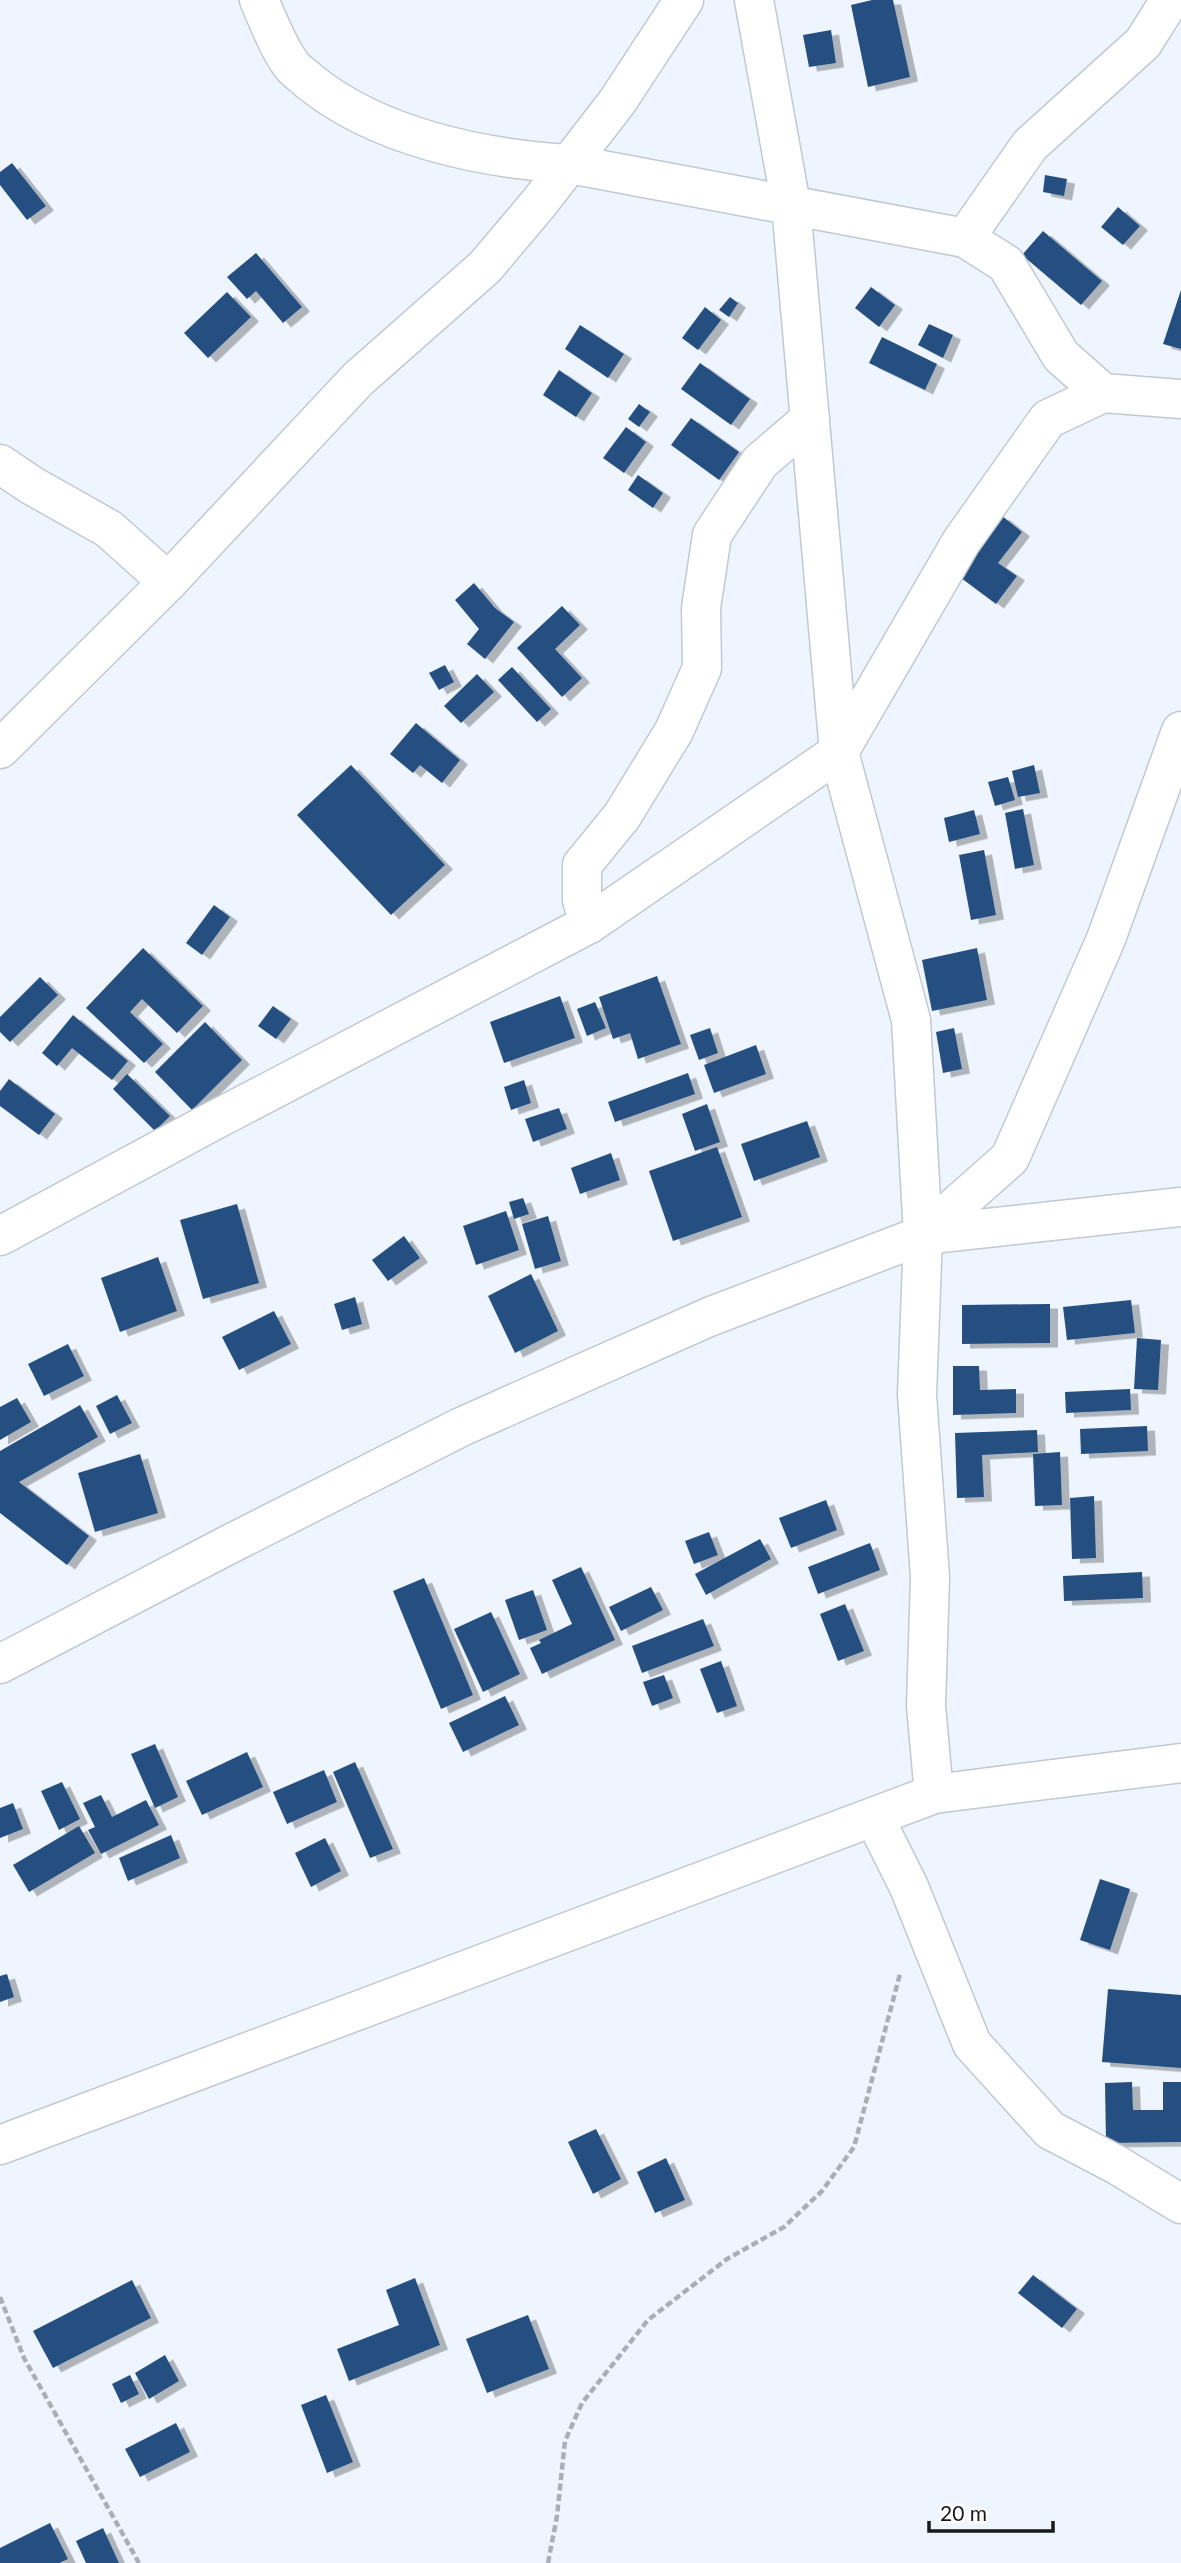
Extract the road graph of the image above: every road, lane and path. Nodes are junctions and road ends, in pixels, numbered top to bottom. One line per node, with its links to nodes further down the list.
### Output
1 (259, 0): 5 (street)
2 (684, 0): 5 (street)
3 (754, 0): 6 (street)
4 (1170, 0): 7 (street)
5 (570, 164): 6 (street); 12 (street)
6 (791, 205): 7 (street); 10 (street)
7 (965, 238): 8 (street)
8 (1103, 393): 9 (street); 15 (street)
9 (1181, 399)
10 (810, 419): 15 (street); 16 (street)
11 (0, 464): 12 (street)
12 (168, 582): 14 (street)
13 (1181, 731): 18 (street)
14 (0, 749)
15 (839, 752): 16 (street); 18 (street)
16 (589, 924): 19 (street)
17 (1181, 1207): 18 (street)
18 (923, 1235): 20 (street); 22 (street)
19 (0, 1236)
20 (0, 1664)
21 (1181, 1763): 22 (street)
22 (934, 1794): 23 (street)
23 (874, 1816): 25 (street); 26 (street)
24 (900, 1972): 29 (path)
25 (0, 2145)
26 (1181, 2204)
27 (0, 2297): 28 (path)
28 (139, 2563)
29 (548, 2563)

